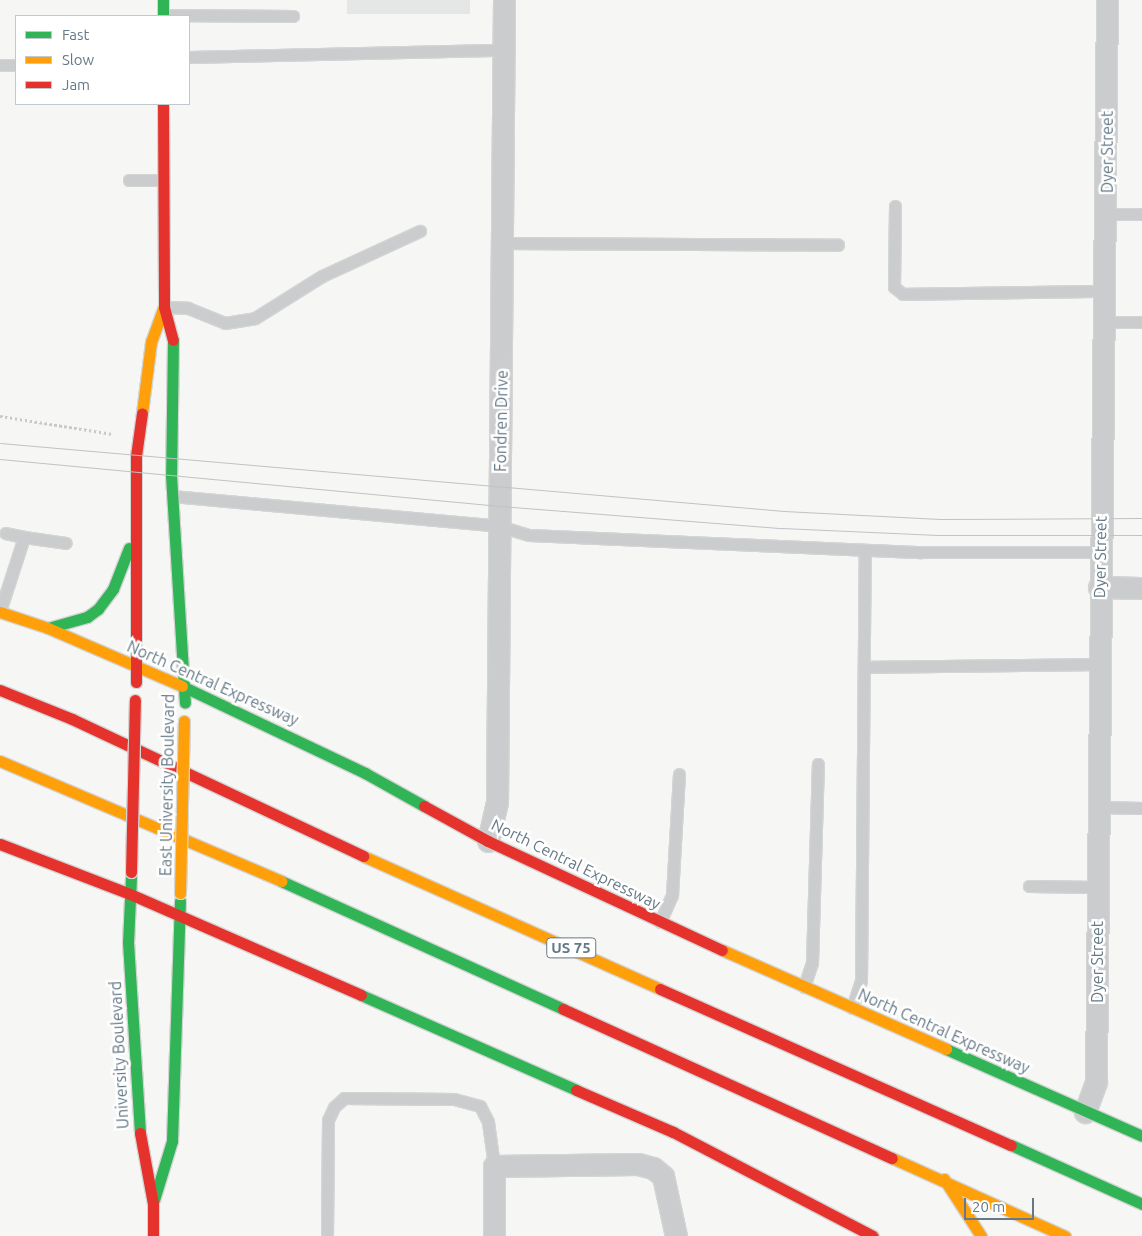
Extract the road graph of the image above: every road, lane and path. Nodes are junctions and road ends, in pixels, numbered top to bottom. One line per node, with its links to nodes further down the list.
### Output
1 (163, 0): 4 (main road)
2 (504, 0): 7 (street, Fondren Drive)
3 (1108, 0): 15 (street, Dyer Street)
4 (163, 15)
5 (190, 16): 6 (lane)
6 (293, 16)
7 (504, 50): 8 (lane); 18 (street, Fondren Drive)
8 (190, 57)
9 (0, 65): 10 (lane)
10 (15, 66)
11 (163, 105): 13 (main road, East University Boulevard)
12 (130, 180): 13 (lane)
13 (164, 180): 21 (main road, East University Boulevard)
14 (895, 206): 20 (lane)
15 (1107, 214): 16 (lane); 20 (street, Dyer Street)
16 (1142, 214)
17 (420, 231): 21 (lane)
18 (502, 243): 19 (lane); 27 (street, Fondren Drive)
19 (838, 245)
20 (1105, 291): 22 (street, Dyer Street)
21 (164, 307): 26 (main road, East University Boulevard); 28 (main road, East University Boulevard)
22 (1105, 322): 23 (lane); 33 (street, Dyer Street)
23 (1142, 322)
24 (0, 416): 25 (path)
25 (120, 435)
26 (172, 496): 27 (lane); 41 (main road, East University Boulevard)
27 (499, 526): 32 (lane); 48 (street, Fondren Drive)
28 (135, 532): 37 (main road); 39 (main road, East University Boulevard)
29 (5, 533): 30 (lane)
30 (24, 537): 31 (lane); 36 (lane)
31 (66, 543)
32 (865, 550): 33 (lane); 40 (lane)
33 (1100, 552): 34 (street, Dyer Street)
34 (1099, 587): 35 (street); 38 (street, Dyer Street)
35 (1142, 588)
36 (0, 612): 37 (main road, North Central Expressway)
37 (48, 628): 39 (main road, North Central Expressway)
38 (1099, 664): 40 (lane); 46 (street, Dyer Street)
39 (136, 666): 41 (main road, North Central Expressway); 50 (main road, East University Boulevard, bridge)
40 (864, 667): 57 (lane)
41 (185, 687): 48 (main road, North Central Expressway); 54 (main road, East University Boulevard, bridge)
42 (0, 690): 63 (main road, US 75)
43 (0, 761): 61 (main road)
44 (818, 764): 56 (lane)
45 (679, 774): 55 (lane)
46 (1098, 807): 47 (lane); 52 (street, Dyer Street)
47 (1142, 808)
48 (488, 841): 55 (main road, North Central Expressway)
49 (0, 844): 53 (main road)
50 (131, 872): 53 (main road, University Boulevard)
51 (1029, 886): 52 (lane)
52 (1097, 887): 58 (street, Dyer Street)
53 (130, 894): 54 (main road); 62 (main road, University Boulevard)
54 (180, 918): 62 (main road, East University Boulevard); 68 (main road)
55 (660, 922): 56 (main road, North Central Expressway)
56 (804, 987): 57 (main road, North Central Expressway)
57 (852, 1008): 58 (main road, North Central Expressway)
58 (1084, 1112): 59 (main road, North Central Expressway)
59 (1142, 1136)
60 (494, 1166): 65 (lane); 66 (street); 67 (street)
61 (944, 1179): 69 (main road); 70 (main road)
62 (153, 1204): 64 (main road, University Boulevard)
63 (1142, 1204)
64 (153, 1236)
65 (327, 1236)
66 (494, 1236)
67 (676, 1236)
68 (873, 1236)
69 (981, 1236)
70 (1065, 1236)

